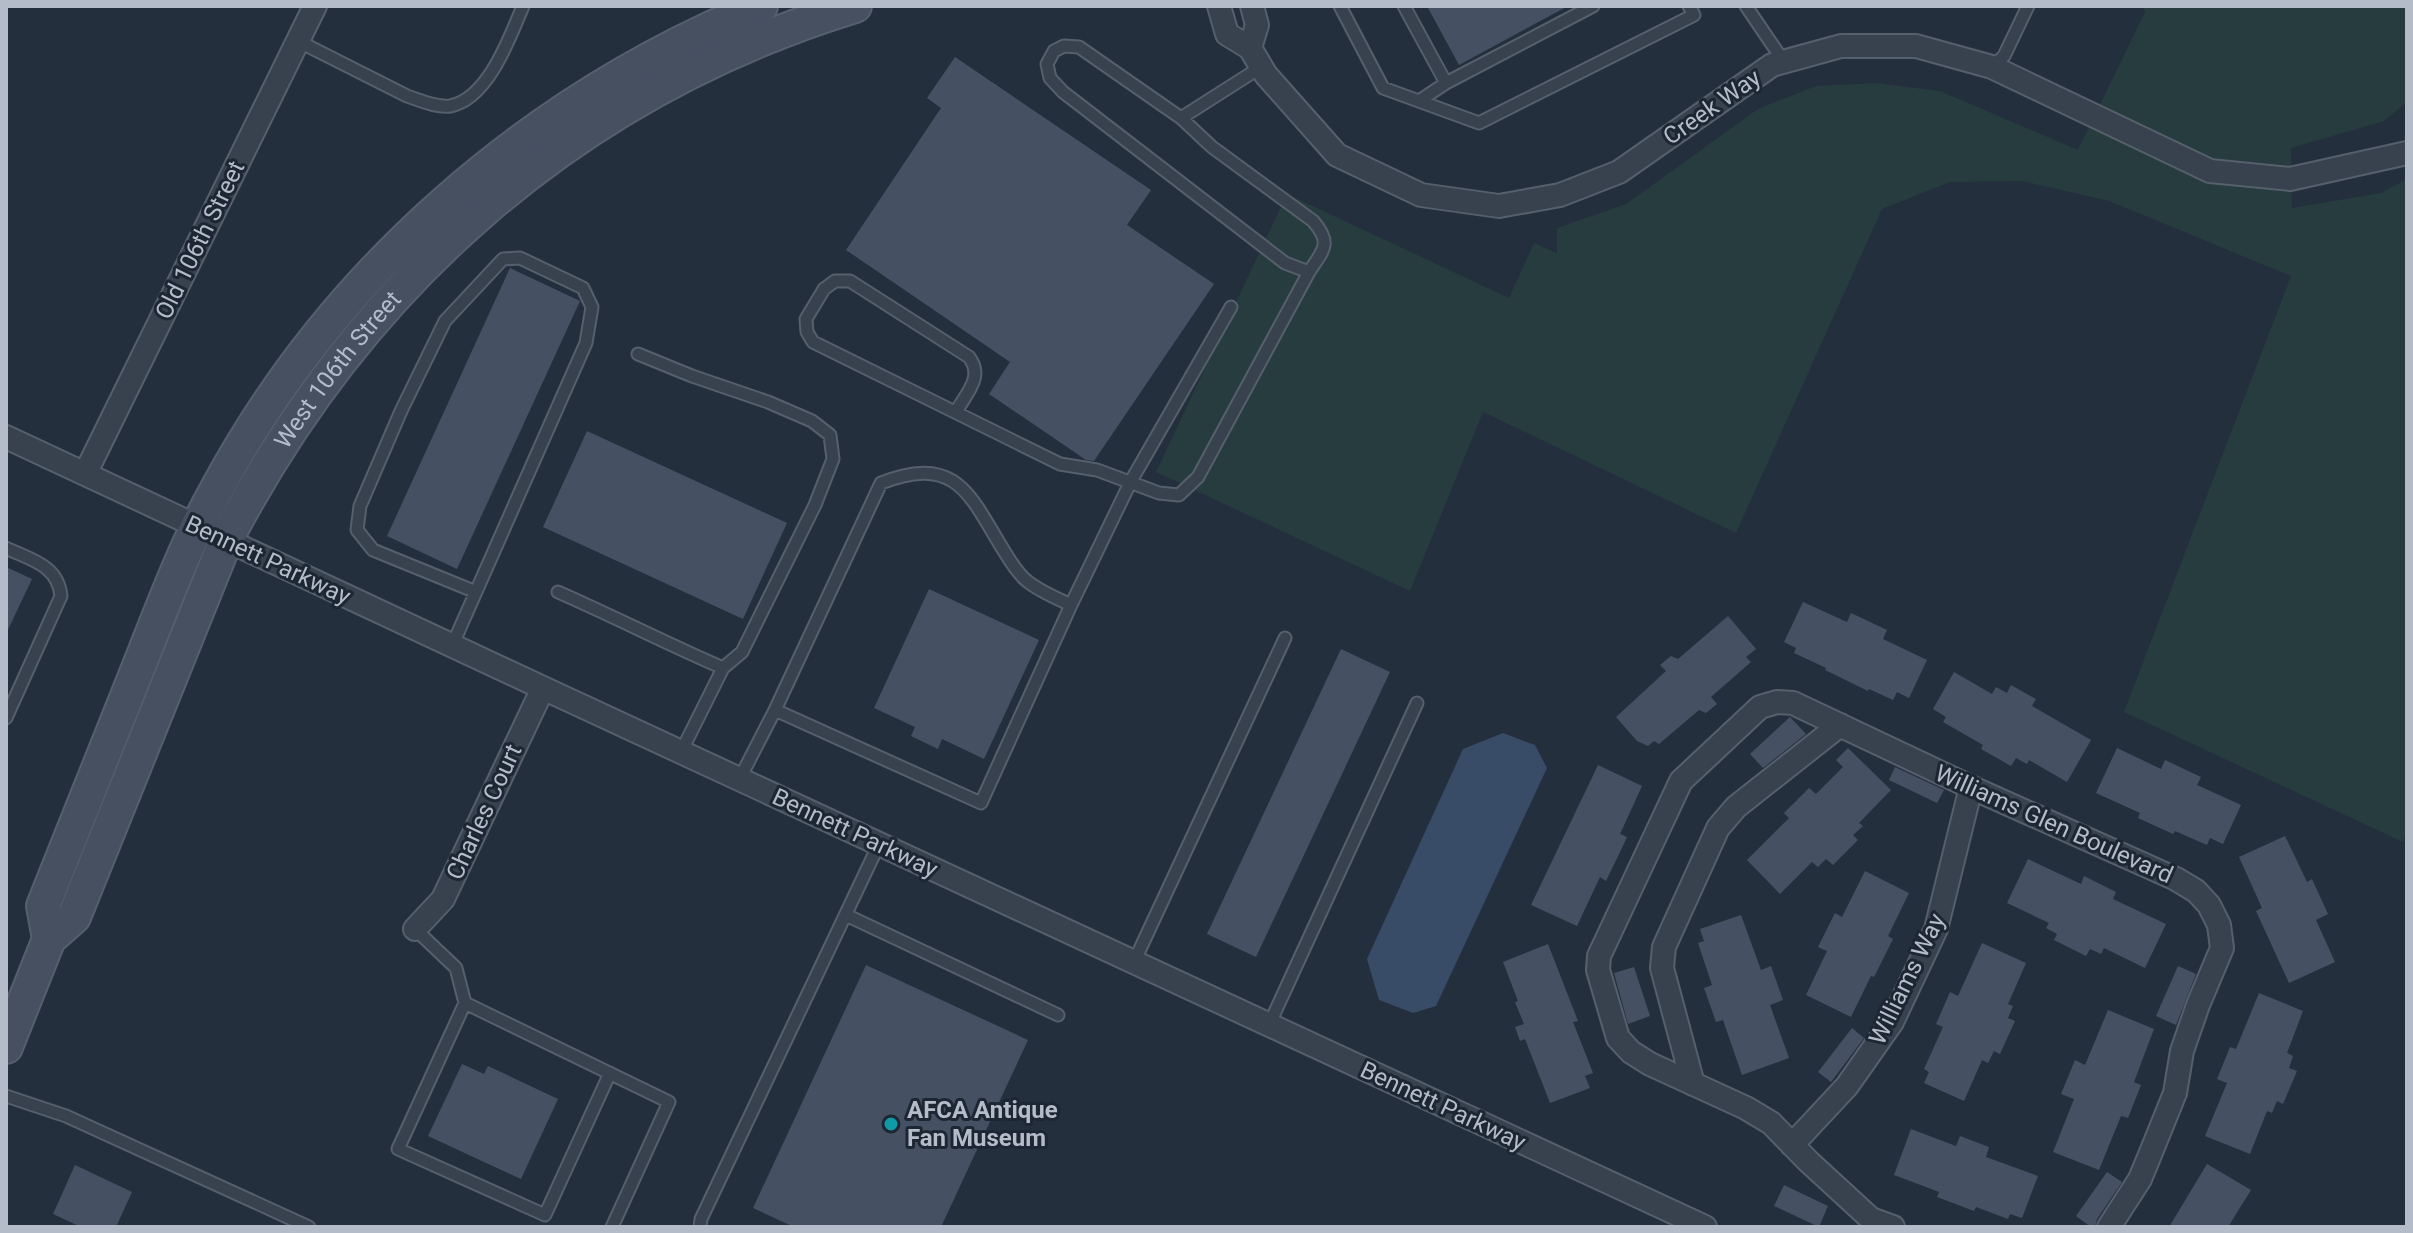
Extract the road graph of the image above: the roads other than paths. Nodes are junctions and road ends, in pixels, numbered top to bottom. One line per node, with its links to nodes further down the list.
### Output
1 (315, 6): 13 (street, Old 106th Street)
2 (523, 6): 13 (lane)
3 (761, 6): 28 (street, West 106th Street)
4 (855, 6): 29 (street, West 106th Street)
5 (1219, 6): 14 (street, Creek Way)
6 (1252, 6): 14 (street)
7 (1340, 6): 18 (lane)
8 (1404, 6): 17 (lane)
9 (1593, 6): 17 (lane)
10 (1689, 6): 18 (lane)
11 (1746, 6): 15 (lane)
12 (2028, 6): 16 (lane)
13 (298, 41): 26 (street, Old 106th Street)
14 (1256, 58): 15 (street, Creek Way); 19 (lane)
15 (1784, 62): 16 (street, Creek Way)
16 (1992, 67): 20 (street, Creek Way)
17 (1446, 83): 18 (lane)
18 (1419, 101)
19 (1181, 118): 21 (lane); 21 (lane)
20 (2407, 153)
21 (1309, 272): 27 (lane)
22 (1231, 307): 27 (lane)
23 (638, 354): 36 (lane)
24 (956, 412): 24 (lane); 27 (lane)
25 (6, 437): 26 (street, Bennett Parkway)
26 (85, 474): 28 (street, Bennett Parkway)
27 (1131, 481): 33 (lane)
28 (197, 527): 29 (street, Bennett Parkway); 48 (street, West 106th Street)
29 (226, 540): 35 (street, Bennett Parkway); 48 (street, West 106th Street)
30 (6, 548): 40 (lane)
31 (476, 592): 31 (lane); 35 (lane)
32 (558, 592): 36 (lane)
33 (1071, 605): 39 (lane); 39 (lane)
34 (1285, 638): 49 (lane)
35 (452, 646): 37 (street, Bennett Parkway)
36 (723, 668): 42 (lane)
37 (543, 688): 42 (street, Bennett Parkway); 47 (street, Charles Court)
38 (1417, 703): 52 (lane)
39 (775, 710): 43 (lane)
40 (6, 718)
41 (1840, 725): 44 (street, Williams Glen Boulevard); 55 (street); 55 (street, Williams Glen Boulevard)
42 (681, 752): 43 (street, Bennett Parkway)
43 (739, 780): 45 (street, Bennett Parkway)
44 (1971, 787): 57 (street, Williams Way); 64 (street, Williams Glen Boulevard)
45 (879, 844): 46 (lane); 49 (street, Bennett Parkway)
46 (846, 915): 51 (lane); 61 (lane)
47 (415, 929): 50 (lane)
48 (49, 939): 53 (street, West 106th Street)
49 (1134, 962): 52 (street, Bennett Parkway)
50 (465, 1003): 54 (lane); 54 (lane)
51 (1058, 1015)
52 (1269, 1025): 62 (street, Bennett Parkway)
53 (6, 1047)
54 (610, 1073): 60 (lane)
55 (1693, 1084): 57 (street, Williams Glen Boulevard)
56 (6, 1096): 59 (lane)
57 (1792, 1145): 58 (street, Williams Glen Boulevard)
58 (1870, 1223): 63 (street, Williams Glen Boulevard)
59 (309, 1227)
60 (612, 1227)
61 (700, 1227)
62 (1705, 1227)
63 (1893, 1227)
64 (2109, 1227)

